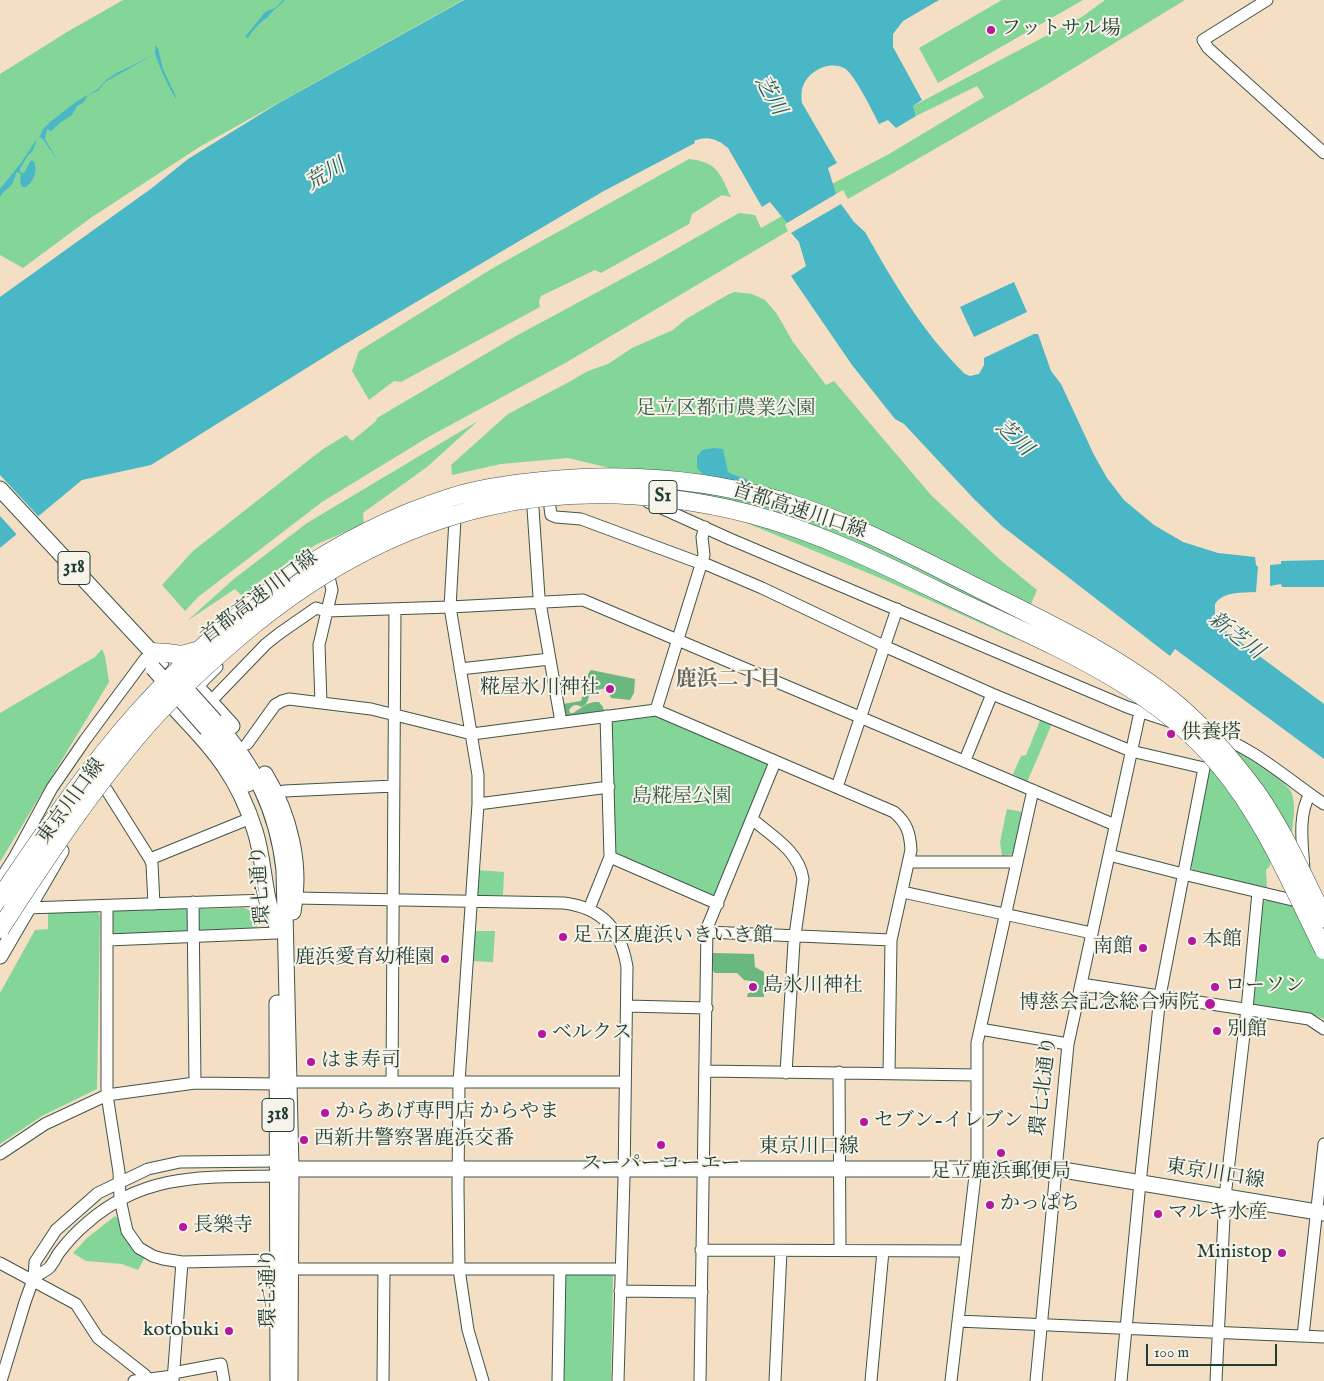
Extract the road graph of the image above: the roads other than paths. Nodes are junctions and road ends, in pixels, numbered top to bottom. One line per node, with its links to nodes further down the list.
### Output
1 (1267, 0): 2 (street)
2 (1324, 153)
3 (531, 477): 5 (street); 8 (street); 10 (street)
4 (0, 489): 24 (main road, 環七通り / 318)
5 (451, 493): 11 (street); 20 (street)
6 (482, 498): 20 (highway, bridge); 21 (highway, bridge); 24 (highway, bridge)
7 (549, 500): 8 (street); 10 (street); 13 (street)
8 (532, 502): 11 (street); 15 (street)
9 (0, 503): 24 (main road, 環七通り / 318)
10 (650, 503): 12 (street)
11 (455, 519): 14 (street); 16 (street)
12 (705, 527): 13 (street); 18 (street)
13 (701, 562): 22 (street); 23 (street)
14 (329, 577): 19 (street); 28 (street)
15 (540, 602): 16 (street); 22 (street); 25 (street)
16 (450, 607): 17 (street); 26 (street)
17 (395, 609): 19 (street); 36 (street)
18 (898, 609): 23 (street); 35 (street)
19 (326, 611): 31 (street); 32 (street)
20 (238, 621): 27 (street)
21 (1073, 638): 73 (highway, 首都高速川口線 / S1, bridge); 82 (highway, 首都高速川口線 / S1, bridge)
22 (678, 640): 34 (street); 38 (street)
23 (884, 646): 29 (street); 38 (street)
24 (153, 657): 40 (main road, 環七通り / 318, bridge); 66 (street)
25 (550, 659): 26 (street); 39 (street)
26 (460, 669): 42 (street)
27 (186, 676): 28 (main road, 318); 30 (main road, 東京川口線)
28 (197, 687): 31 (main road, 318); 33 (main road, 東京川口線)
29 (992, 694): 44 (street); 45 (street)
30 (164, 696): 33 (main road, 318); 73 (main road, 東京川口線)
31 (211, 701): 43 (main road, 318)
32 (321, 702): 36 (street); 43 (street)
33 (174, 708): 51 (main road, 東京川口線); 57 (main road, 318)
34 (656, 710): 37 (street); 46 (street)
35 (1140, 712): 41 (street); 44 (street, 環七北通り)
36 (396, 716): 42 (street); 48 (street)
37 (606, 716): 39 (street); 49 (street)
38 (861, 717): 45 (street); 50 (street)
39 (561, 722): 42 (street)
40 (211, 725): 84 (main road, 環七通り / 318); 92 (main road, 環七通り / 318)
41 (1211, 733): 47 (street); 54 (street)
42 (472, 734): 55 (street)
43 (246, 744): 53 (main road, 318)
44 (1132, 751): 47 (street); 59 (street, 環七北通り)
45 (964, 760): 52 (street)
46 (775, 762): 50 (street); 58 (street)
47 (1204, 768): 65 (street)
48 (394, 786): 53 (street); 71 (street)
49 (609, 786): 55 (street); 61 (street)
50 (837, 787): 63 (street)
51 (106, 789): 62 (street); 79 (main road, 東京川口線)
52 (1033, 790): 59 (street); 64 (street)
53 (275, 793): 69 (main road, 318)
54 (1310, 794): 56 (street); 77 (street)
55 (478, 804): 74 (street)
56 (1324, 804)
57 (251, 818): 62 (street); 70 (main road, 318)
58 (752, 819): 76 (street); 88 (street)
59 (1115, 824): 60 (street, 環七北通り)
60 (1109, 855): 65 (street); 87 (street, 環七北通り)
61 (610, 857): 76 (street); 80 (street)
62 (150, 859): 75 (street)
63 (909, 862): 64 (street); 67 (street)
64 (1017, 862): 81 (street)
65 (1183, 874): 68 (street); 96 (street)
66 (0, 880)
67 (903, 892): 81 (street); 91 (street)
68 (1258, 892): 77 (street); 99 (street)
69 (296, 898): 71 (street); 92 (main road, 318)
70 (268, 900): 72 (street); 84 (main road, 318)
71 (394, 900): 74 (street); 108 (street)
72 (194, 902): 75 (street); 89 (street)
73 (3, 903)
74 (471, 903): 80 (street); 109 (street)
75 (154, 904): 78 (street)
76 (718, 904): 85 (street)
77 (1309, 904): 86 (street)
78 (107, 906): 79 (street); 90 (street)
79 (27, 908): 94 (main road, 東京川口線)
80 (589, 909): 97 (street)
81 (1005, 915): 87 (street); 100 (street)
82 (1324, 918)
83 (0, 929): 93 (highway, 首都高速川口線 / S1, bridge)
84 (276, 929): 89 (street); 112 (main road, 環七通り / 318)
85 (707, 932): 88 (street); 98 (street)
86 (1324, 932)
87 (1092, 933): 95 (street, 環七北通り)
88 (795, 935): 91 (street); 105 (street)
89 (194, 936): 90 (street); 111 (street)
90 (108, 940): 113 (street)
91 (891, 940): 106 (street)
92 (286, 946): 112 (main road, 環七通り / 318)
93 (1324, 950)
94 (0, 956)
95 (1081, 984): 96 (street); 102 (street, 環七北通り)
96 (1160, 996): 99 (street); 124 (street)
97 (627, 1006): 98 (street); 110 (street)
98 (707, 1008): 103 (street)
99 (1247, 1009): 101 (street); 125 (street)
100 (980, 1029): 102 (street); 107 (street)
101 (1324, 1029)
102 (1068, 1044): 122 (street, 環七北通り)
103 (705, 1071): 105 (street); 117 (street)
104 (839, 1072): 105 (street); 106 (street); 121 (street)
105 (786, 1073)
106 (889, 1073): 107 (street)
107 (977, 1076): 118 (street)
108 (392, 1082): 109 (street); 112 (street)
109 (459, 1082): 110 (street); 120 (street)
110 (624, 1082): 116 (street)
111 (195, 1083): 112 (street); 113 (street)
112 (283, 1083): 119 (main road, 環七通り / 318)
113 (107, 1095): 115 (street); 123 (street)
114 (1324, 1144): 127 (street)
115 (0, 1154)
116 (624, 1168): 117 (main road, 東京川口線); 120 (main road, 東京川口線); 140 (street)
117 (703, 1168): 121 (main road, 東京川口線); 128 (street)
118 (976, 1168): 121 (main road, 東京川口線); 122 (main road, 東京川口線); 132 (street)
119 (282, 1169): 120 (main road, 東京川口線); 123 (street); 126 (street); 133 (main road, 環七通り / 318); 137 (main road, 環七通り / 318)
120 (458, 1169): 136 (street)
121 (838, 1169): 129 (street)
122 (1055, 1170): 124 (main road, 東京川口線); 145 (street, 環七北通り)
123 (119, 1182): 126 (street); 141 (street)
124 (1140, 1182): 125 (main road, 東京川口線); 146 (street)
125 (1225, 1197): 127 (main road, 東京川口線); 147 (street)
126 (120, 1199): 134 (street); 141 (street)
127 (1320, 1212): 148 (street)
128 (702, 1250): 130 (street); 143 (street)
129 (840, 1250): 130 (street); 131 (street)
130 (781, 1251): 162 (street)
131 (883, 1251): 132 (street); 163 (street)
132 (966, 1251): 144 (street)
133 (278, 1260): 134 (street); 155 (main road, 環七通り / 318)
134 (182, 1262): 150 (street)
135 (0, 1263): 141 (street)
136 (459, 1268): 138 (street); 139 (street); 158 (street)
137 (290, 1269): 138 (street); 156 (main road, 環七通り / 318)
138 (384, 1269): 157 (street)
139 (560, 1269): 140 (street); 159 (street)
140 (620, 1269): 142 (street)
141 (33, 1279): 151 (street); 152 (street)
142 (620, 1291): 143 (street); 160 (street)
143 (702, 1292): 161 (street)
144 (958, 1321): 145 (street); 164 (street)
145 (1041, 1324): 146 (street); 165 (street, 環七北通り)
146 (1126, 1327): 147 (street); 166 (street)
147 (1219, 1333): 148 (street); 167 (street)
148 (1303, 1336): 149 (street)
149 (1324, 1337)
150 (173, 1377): 151 (street); 154 (street)
151 (146, 1379): 153 (street)
152 (1, 1381)
153 (134, 1381)
154 (224, 1381)
155 (278, 1381)
156 (290, 1381)
157 (384, 1381)
158 (483, 1381)
159 (558, 1381)
160 (618, 1381)
161 (700, 1381)
162 (775, 1381)
163 (871, 1381)
164 (950, 1381)
165 (1036, 1381)
166 (1121, 1381)
167 (1216, 1381)

